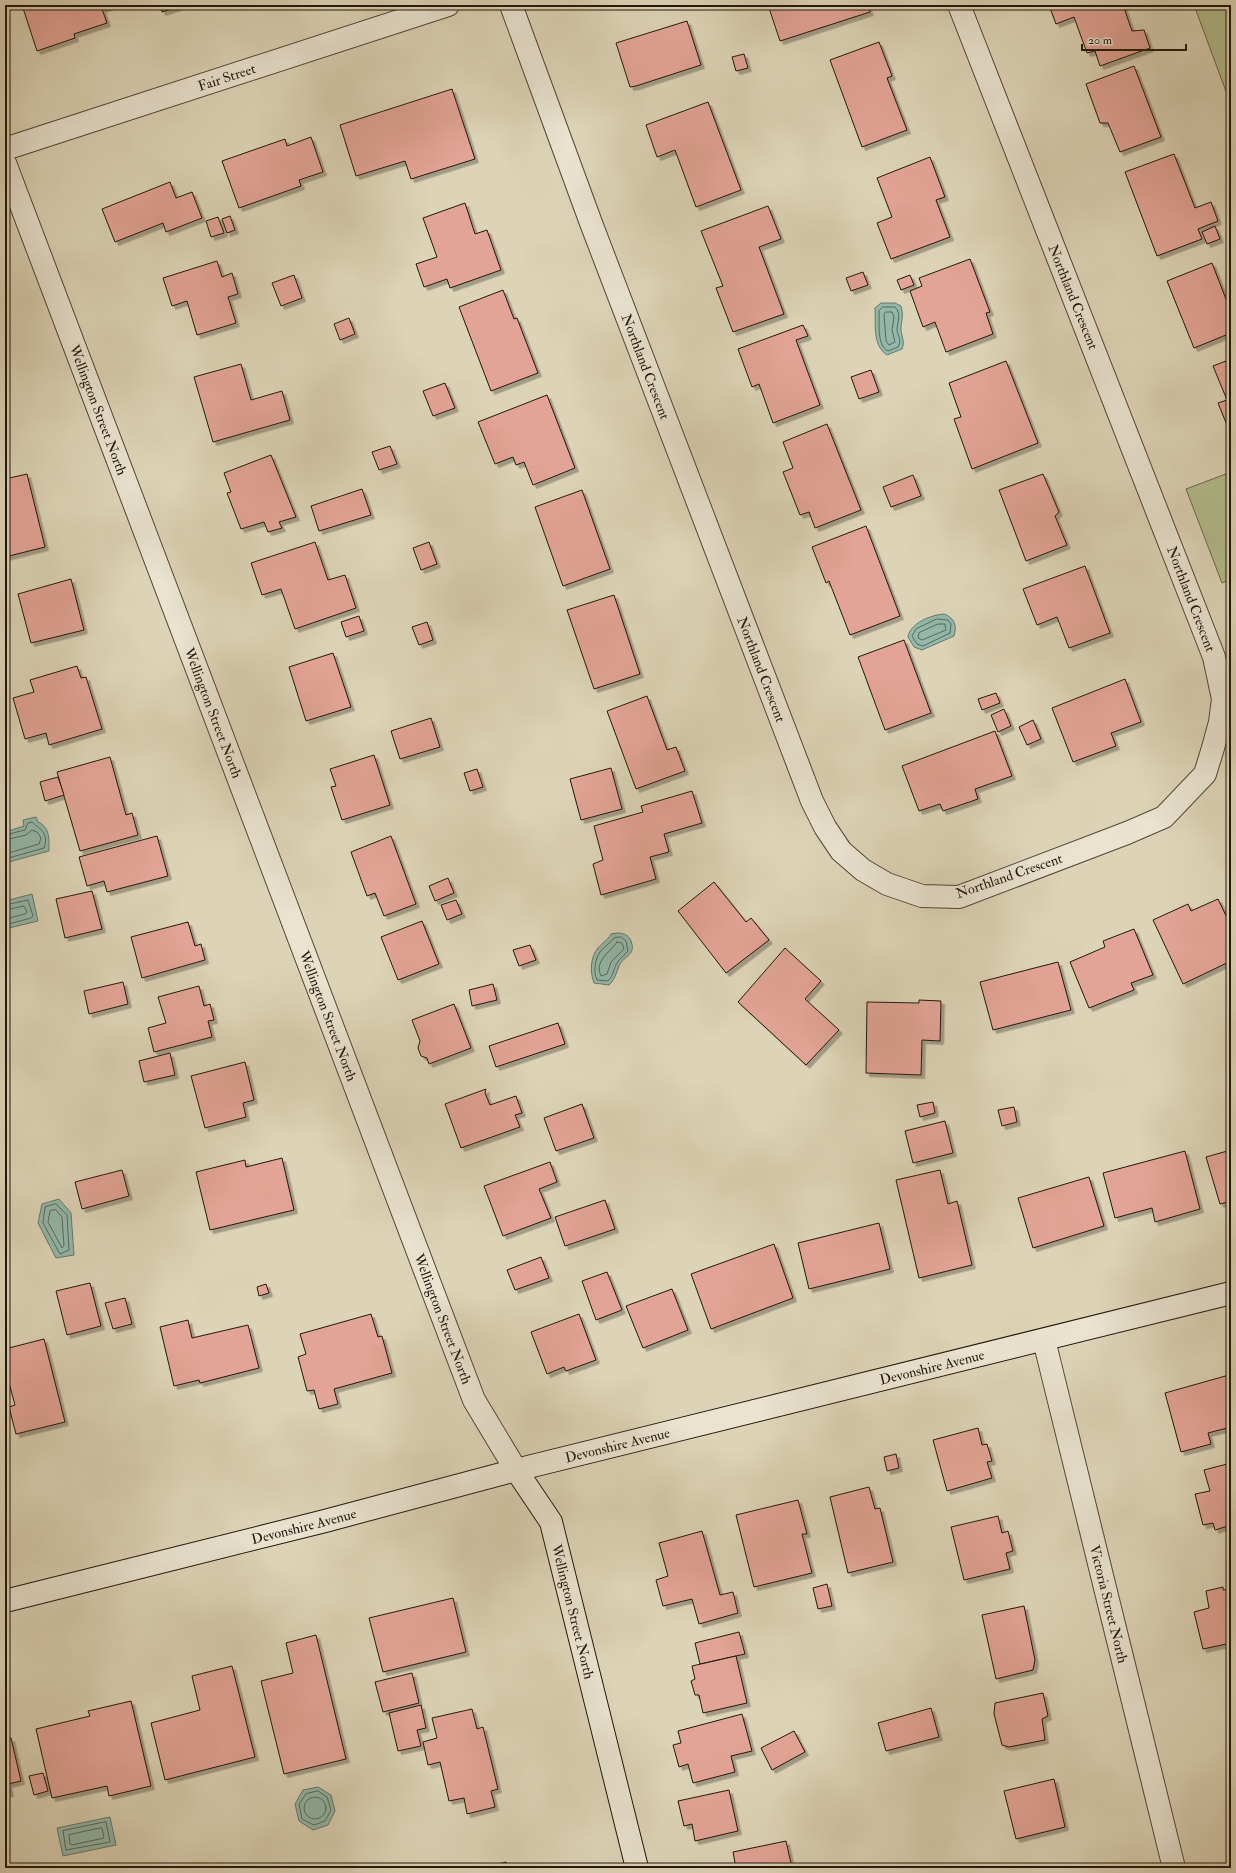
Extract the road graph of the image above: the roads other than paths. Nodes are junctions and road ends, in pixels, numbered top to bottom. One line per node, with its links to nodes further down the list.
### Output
1 (448, 5): 4 (street, Fair Street)
2 (511, 5): 3 (street, Northland Crescent)
3 (959, 5)
4 (5, 149)
5 (5, 163): 8 (street, Wellington Street North)
6 (1231, 1293): 7 (street, Devonshire Avenue)
7 (1044, 1340): 8 (street, Devonshire Avenue); 11 (street, Victoria Street North)
8 (516, 1470): 9 (street, Devonshire Avenue); 10 (street, Wellington Street North)
9 (5, 1601)
10 (637, 1868)
11 (1174, 1868)

